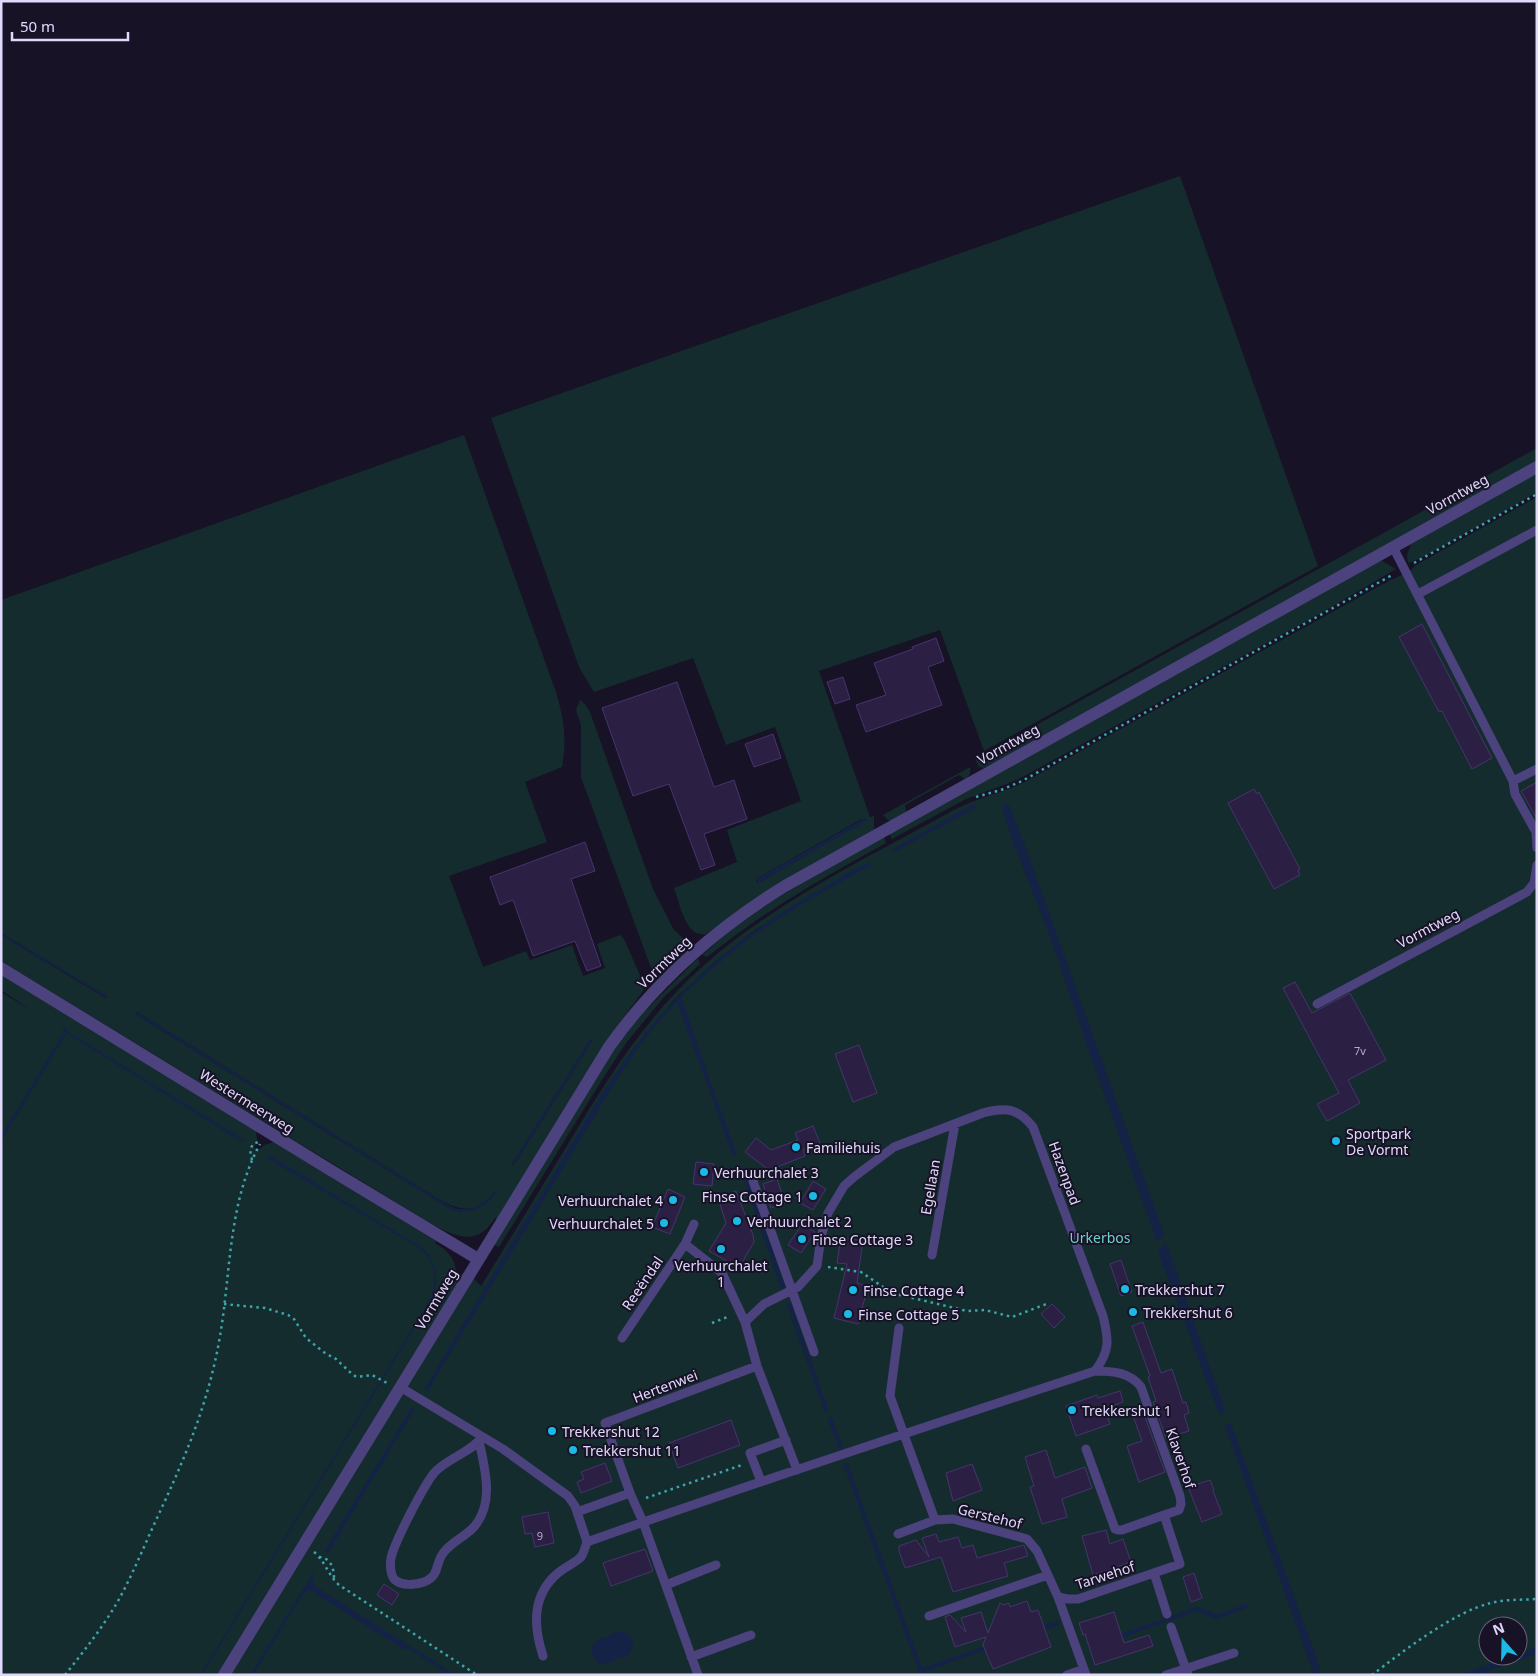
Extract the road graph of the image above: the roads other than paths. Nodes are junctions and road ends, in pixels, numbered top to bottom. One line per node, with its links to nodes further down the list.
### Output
1 (1537, 467): 3 (street, Vormtweg)
2 (1537, 530): 4 (lane)
3 (1393, 548): 4 (lane); 16 (street, Vormtweg)
4 (1418, 594): 6 (lane)
5 (1537, 769): 6 (lane)
6 (1514, 781): 7 (lane)
7 (1537, 848)
8 (1537, 865): 10 (lane, Vormtweg)
9 (1, 968): 16 (street, Westermeerweg)
10 (1317, 1004)
11 (954, 1124): 15 (lane, Egellaan); 17 (lane, Hazenpad); 23 (lane, Hazenpad)
12 (753, 1181): 17 (lane)
13 (694, 1224): 14 (lane, Reeëndal)
14 (684, 1244): 18 (lane); 20 (lane, Reeëndal)
15 (932, 1255)
16 (478, 1259): 24 (street, Vormtweg)
17 (793, 1290): 18 (lane); 21 (lane)
18 (745, 1322): 22 (lane)
19 (899, 1328): 25 (lane)
20 (622, 1338)
21 (814, 1352)
22 (757, 1366): 27 (lane); 31 (lane, Hertenwei)
23 (1094, 1371): 25 (lane); 33 (lane, Klaverhof)
24 (400, 1387): 26 (lane); 52 (street, Vormtweg)
25 (904, 1434): 29 (lane); 34 (lane)
26 (481, 1439): 26 (lane); 32 (lane)
27 (786, 1440): 29 (lane); 30 (lane)
28 (1086, 1449): 33 (lane, Klaverhof)
29 (796, 1470): 30 (lane)
30 (761, 1481): 35 (lane)
31 (630, 1493): 32 (lane); 35 (lane)
32 (577, 1512): 37 (lane)
33 (1164, 1515): 39 (lane, Tarwehof)
34 (935, 1520): 36 (lane, Gerstehof); 40 (lane, Gerstehof)
35 (644, 1522): 37 (lane); 41 (lane)
36 (898, 1534)
37 (587, 1542): 48 (lane)
38 (716, 1565): 41 (lane)
39 (1154, 1573): 42 (lane, Tarwehof); 43 (lane, Tarwehof)
40 (1048, 1575): 42 (lane, Gerstehof); 44 (lane)
41 (666, 1585): 49 (lane)
42 (1058, 1597): 50 (lane)
43 (1167, 1614)
44 (929, 1616)
45 (1171, 1628): 51 (lane)
46 (751, 1635): 49 (lane)
47 (1234, 1653): 51 (lane)
48 (542, 1656)
49 (691, 1657): 53 (lane)
50 (1085, 1672): 54 (lane)
51 (1187, 1672): 55 (lane)
52 (224, 1675)
53 (698, 1675)
54 (1067, 1675)
55 (1166, 1675)

